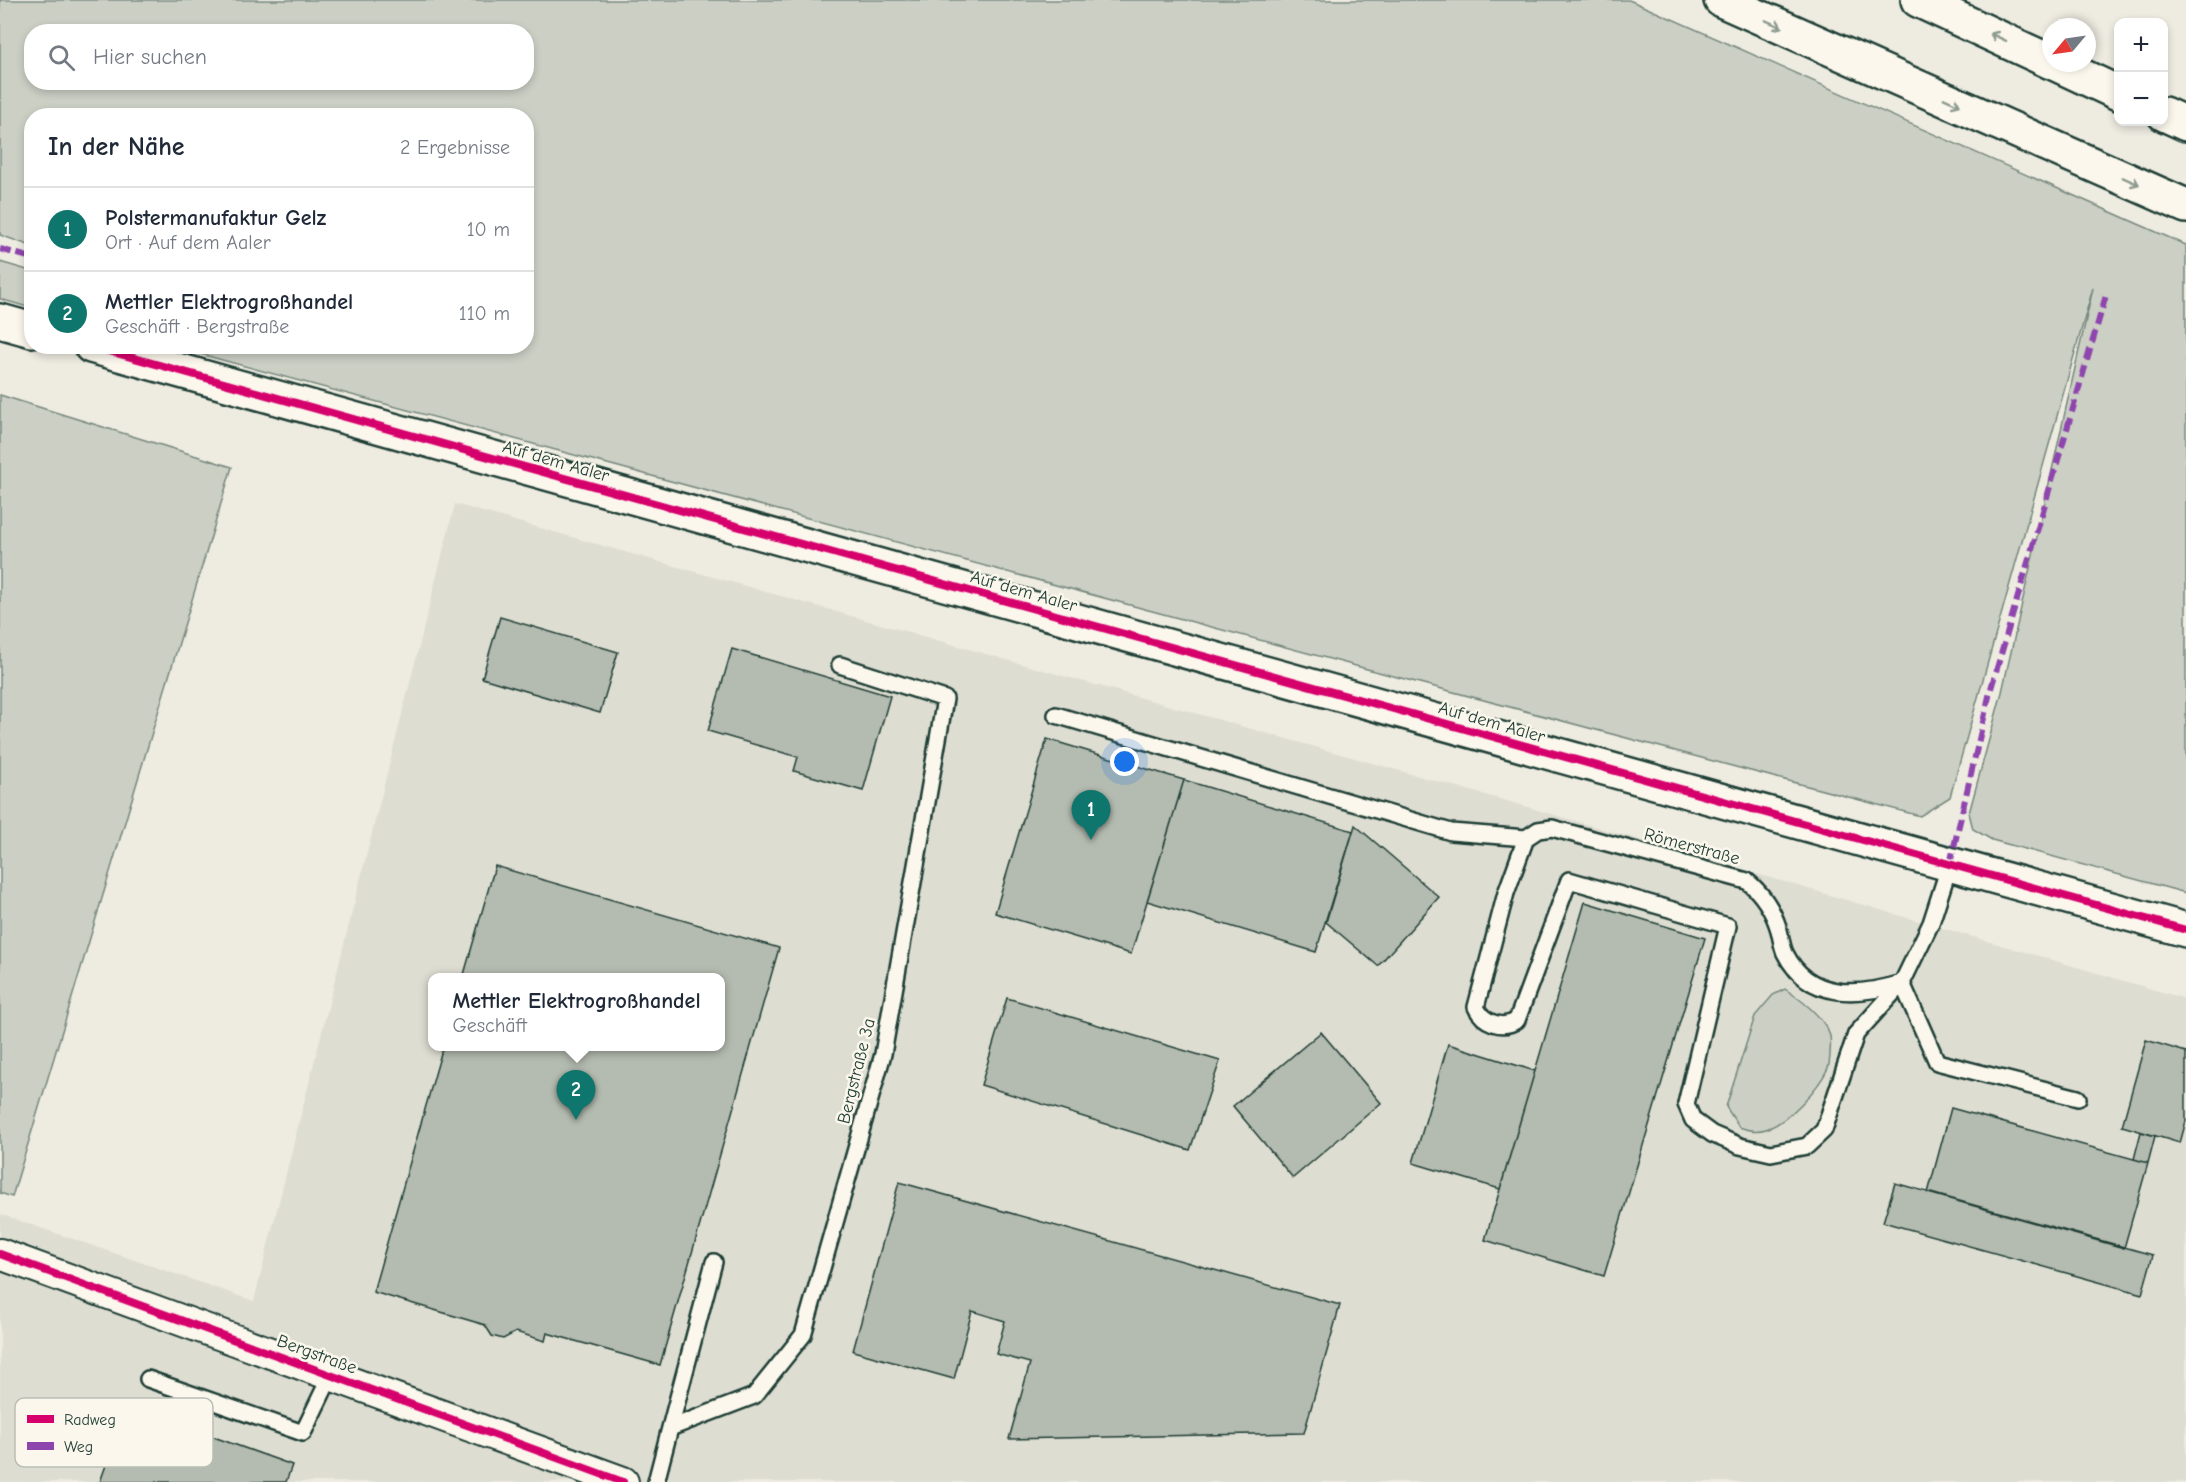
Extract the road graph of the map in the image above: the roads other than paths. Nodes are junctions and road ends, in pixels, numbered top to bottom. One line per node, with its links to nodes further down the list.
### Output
1 (1720, 0): 8 (main road, one-way to 8)
2 (1918, 0): 3 (main road, one-way to 2)
3 (2042, 57)
4 (2073, 72): 5 (main road)
5 (2114, 91)
6 (2168, 116): 7 (main road)
7 (2186, 124)
8 (2186, 206)
9 (0, 321): 10 (main road)
10 (24, 328)
11 (120, 354): 15 (main road, Auf dem Aaler)
12 (840, 665): 25 (lane, Bergstraße 3a)
13 (1056, 715): 14 (lane)
14 (1526, 838): 17 (lane, Römerstraße); 17 (lane)
15 (1950, 864): 16 (main road, Auf dem Aaler); 17 (lane)
16 (2186, 930)
17 (1902, 983): 18 (lane)
18 (2078, 1098)
19 (0, 1254): 21 (street, Bergstraße)
20 (714, 1262): 25 (lane)
21 (331, 1375): 24 (lane); 26 (street, Bergstraße)
22 (148, 1379): 23 (lane)
23 (203, 1398)
24 (213, 1402)
25 (670, 1428): 27 (lane)
26 (623, 1482)
27 (656, 1482)

